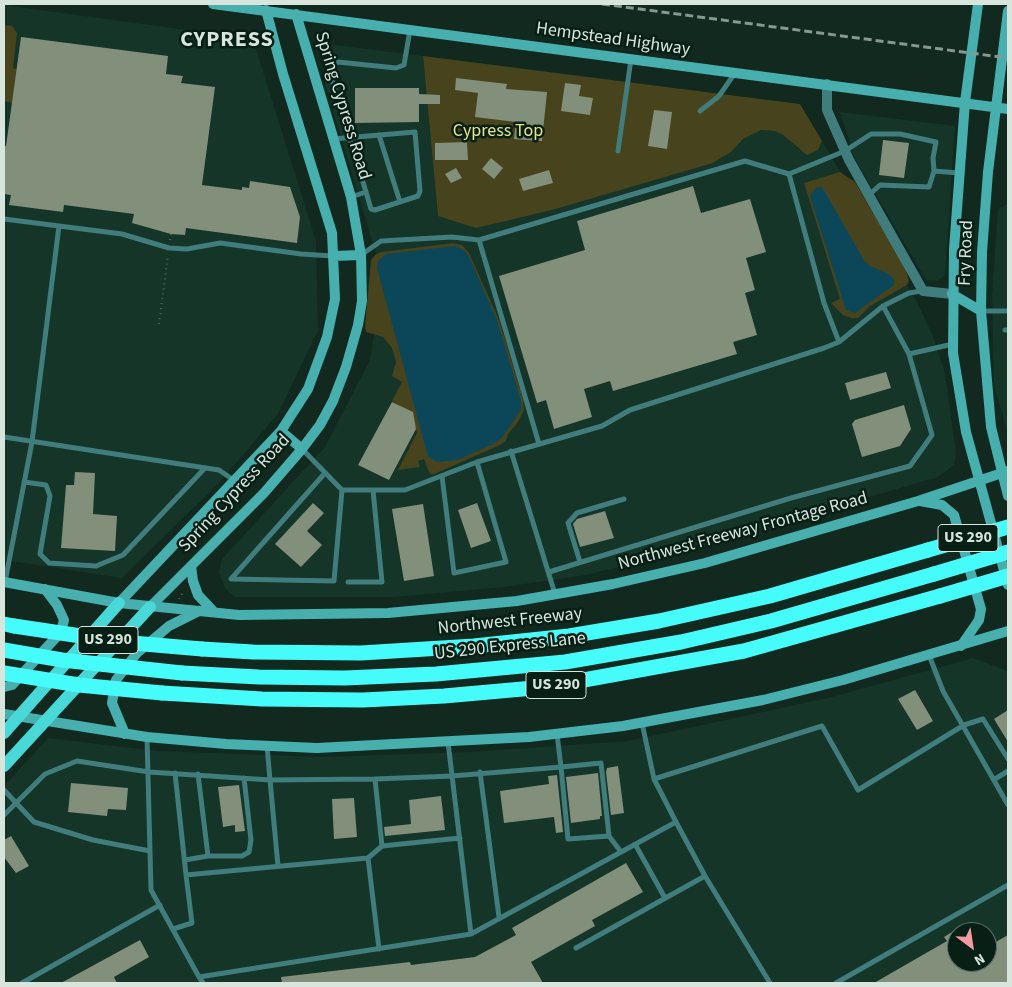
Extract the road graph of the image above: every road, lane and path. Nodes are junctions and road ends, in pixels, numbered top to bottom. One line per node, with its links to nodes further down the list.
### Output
1 (213, 4): 3 (main road, Hempstead Highway)
2 (978, 4): 10 (main road, Fry Road)
3 (266, 10): 5 (main road, Hempstead Highway); 32 (main road, Spring Cypress Road)
4 (1008, 11): 11 (main road, Fry Road)
5 (296, 14): 6 (main road, Hempstead Highway); 16 (main road, Spring Cypress Road)
6 (410, 29): 7 (main road, Hempstead Highway); 15 (lane)
7 (631, 58): 8 (main road, Hempstead Highway); 17 (lane)
8 (735, 72): 9 (main road, Hempstead Highway); 13 (lane)
9 (827, 84): 10 (main road, Hempstead Highway); 18 (street)
10 (965, 102): 11 (main road, Hempstead Highway); 20 (main road, Fry Road)
11 (995, 107): 12 (main road, Hempstead Highway); 37 (main road, Fry Road)
12 (1008, 109)
13 (700, 111)
14 (379, 136): 15 (lane); 25 (lane); 25 (lane)
15 (349, 138): 16 (lane); 22 (lane)
16 (333, 139): 24 (main road, Spring Cypress Road)
17 (618, 151)
18 (845, 151): 19 (lane); 21 (lane); 23 (street)
19 (934, 170): 20 (lane); 23 (lane)
20 (959, 173): 34 (main road, Fry Road)
21 (789, 174): 29 (lane); 39 (lane)
22 (366, 192): 24 (lane); 25 (lane)
23 (868, 195): 33 (street)
24 (351, 197): 31 (main road, Spring Cypress Road)
25 (400, 202)
26 (4, 219): 27 (lane)
27 (59, 226): 30 (lane); 44 (lane)
28 (171, 234): 30 (path)
29 (479, 240): 31 (lane); 45 (lane)
30 (169, 248): 32 (lane); 38 (path)
31 (361, 255): 32 (main road); 46 (main road, Spring Cypress Road)
32 (333, 256): 42 (main road, Spring Cypress Road)
33 (923, 291): 34 (street); 35 (lane)
34 (952, 294): 37 (main road); 40 (main road, Fry Road)
35 (883, 306): 39 (lane); 41 (lane)
36 (1008, 311): 37 (lane)
37 (981, 312): 51 (main road, Fry Road)
38 (159, 324)
39 (839, 342): 45 (lane)
40 (953, 344): 41 (lane); 53 (main road, Fry Road)
41 (909, 354): 63 (lane)
42 (281, 431): 46 (main road); 54 (main road, Spring Cypress Road)
43 (4, 437): 44 (lane)
44 (32, 442): 49 (lane); 55 (lane)
45 (539, 444): 47 (lane)
46 (302, 449): 50 (lane); 64 (main road, Spring Cypress Road)
47 (511, 451): 48 (lane); 65 (lane)
48 (477, 462): 52 (lane); 52 (lane)
49 (205, 468): 54 (lane); 55 (lane)
50 (326, 472): 56 (lane); 56 (lane)
51 (1005, 472): 53 (main road, Northwest Freeway Frontage Road); 58 (main road, Fry Road)
52 (442, 476): 57 (lane)
53 (980, 479): 60 (main road, Northwest Freeway Frontage Road); 69 (main road, Fry Road)
54 (235, 481): 74 (main road, Spring Cypress Road)
55 (24, 482): 67 (lane)
56 (342, 490): 57 (lane)
57 (373, 490): 68 (lane)
58 (1008, 496)
59 (624, 499): 63 (lane)
60 (918, 501): 72 (main road, Northwest Freeway Frontage Road); 80 (main road)
61 (1008, 526): 78 (highway, Northwest Freeway / US 290, bridge)
62 (1008, 552): 83 (highway, US 290 Express Lane, bridge)
63 (580, 562): 65 (lane)
64 (191, 566): 75 (main road, Spring Cypress Road); 77 (main road)
65 (549, 572): 72 (lane)
66 (1008, 576): 84 (highway, US 290, bridge)
67 (4, 582): 70 (main road, Northwest Freeway Frontage Road)
68 (348, 582)
69 (1008, 585)
70 (45, 589): 74 (main road, Northwest Freeway Frontage Road); 85 (main road)
71 (183, 592): 73 (path)
72 (555, 594): 77 (main road, Northwest Freeway Frontage Road)
73 (179, 599)
74 (119, 603): 75 (main road, Northwest Freeway Frontage Road); 87 (main road, Spring Cypress Road)
75 (150, 607): 76 (main road, Northwest Freeway Frontage Road); 88 (main road, Spring Cypress Road)
76 (200, 610): 77 (main road, Northwest Freeway Frontage Road); 83 (main road)
77 (214, 612)
78 (9, 625)
79 (1008, 631): 80 (main road)
80 (961, 646): 82 (main road)
81 (4, 650): 83 (highway, US 290 Express Lane, bridge)
82 (929, 655): 89 (main road); 90 (lane)
83 (127, 667): 92 (main road)
84 (4, 673)
85 (4, 687)
86 (4, 714): 87 (main road)
87 (19, 716): 88 (main road); 91 (main road, Spring Cypress Road)
88 (47, 720): 92 (main road); 98 (main road, Spring Cypress Road)
89 (642, 723): 93 (main road); 107 (lane)
90 (964, 725): 97 (lane); 107 (lane); 108 (lane)
91 (4, 732)
92 (125, 734): 94 (main road)
93 (557, 734): 95 (main road); 99 (lane)
94 (147, 738): 96 (main road); 101 (lane)
95 (448, 742): 96 (main road); 105 (lane)
96 (267, 746): 109 (lane)
97 (1008, 759)
98 (4, 766)
99 (561, 767): 102 (lane); 116 (lane); 116 (lane)
100 (1008, 771): 108 (lane)
101 (149, 772): 103 (lane); 112 (lane); 120 (lane)
102 (480, 772): 105 (lane); 131 (lane)
103 (176, 773): 104 (lane); 124 (lane)
104 (198, 774): 106 (lane); 122 (lane)
105 (452, 776): 110 (lane); 117 (lane)
106 (244, 778): 109 (lane); 122 (lane)
107 (654, 779): 115 (lane)
108 (994, 779): 113 (lane)
109 (270, 780): 110 (lane); 125 (lane)
110 (375, 780): 119 (lane)
111 (4, 790): 112 (lane)
112 (16, 802): 114 (lane); 120 (lane)
113 (1008, 805)
114 (4, 815)
115 (676, 822): 118 (lane); 127 (lane)
116 (609, 836): 121 (lane)
117 (460, 838): 119 (lane); 133 (lane)
118 (635, 844): 121 (lane); 129 (lane)
119 (382, 846): 123 (lane)
120 (150, 851): 130 (lane)
121 (621, 852): 131 (lane)
122 (208, 856): 124 (lane)
123 (368, 858): 125 (lane); 134 (lane)
124 (185, 860): 126 (lane)
125 (278, 866): 126 (lane)
126 (186, 875): 132 (lane)
127 (705, 876): 129 (lane); 139 (lane)
128 (1008, 885): 140 (lane)
129 (665, 898): 135 (lane)
130 (160, 905): 132 (lane); 137 (lane)
131 (499, 917): 133 (lane)
132 (173, 929): 136 (lane)
133 (471, 934): 134 (lane)
134 (379, 948): 136 (lane)
135 (576, 948)
136 (200, 977): 138 (lane)
137 (22, 983)
138 (204, 983)
139 (770, 983)
140 (836, 983)

